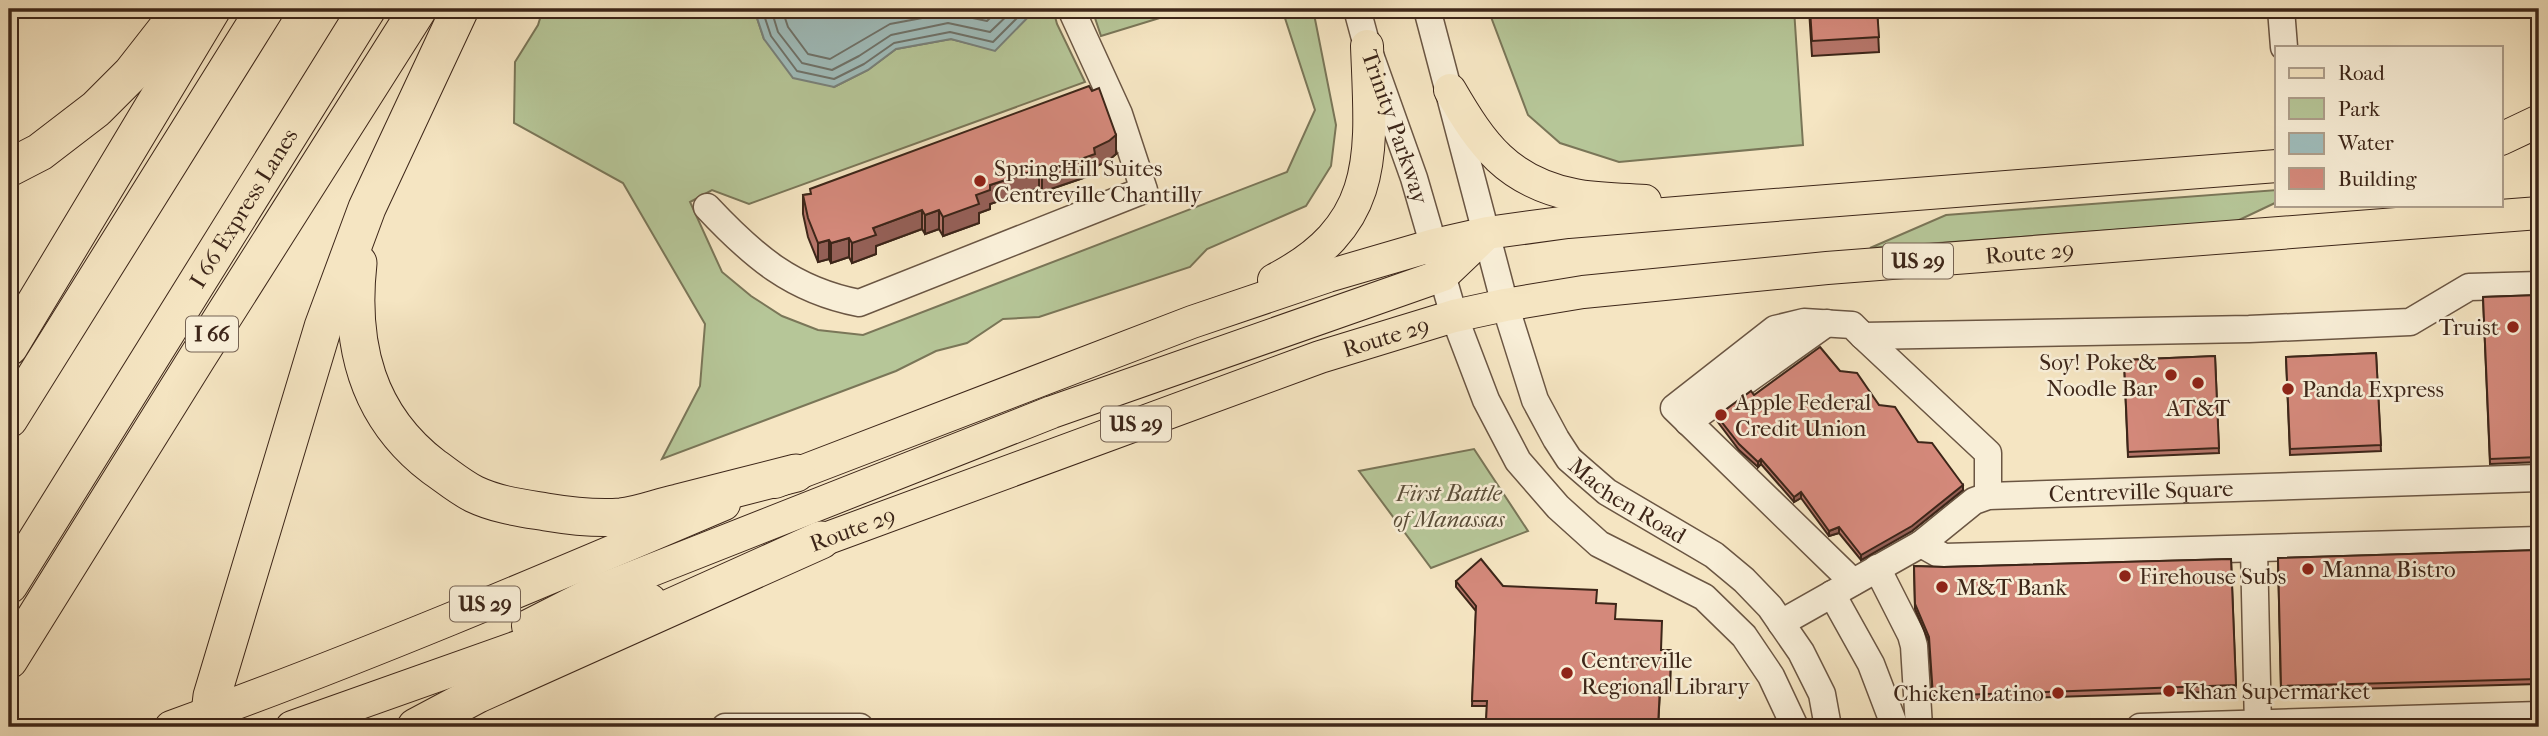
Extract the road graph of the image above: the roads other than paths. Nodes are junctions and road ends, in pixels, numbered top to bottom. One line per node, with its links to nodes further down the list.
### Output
1 (200, 9): 19 (highway)
2 (212, 9): 32 (highway)
3 (265, 9): 33 (highway)
4 (367, 9): 42 (highway, I 66 Express Lanes)
5 (418, 9): 45 (highway, I 66)
6 (460, 9): 21 (highway)
7 (1071, 9): 20 (street)
8 (1357, 9): 11 (street, Trinity Parkway)
9 (1427, 9): 13 (street)
10 (2281, 9): 12 (street)
11 (1367, 46): 25 (street, Trinity Parkway); 30 (main road)
12 (2284, 46)
13 (1450, 90): 22 (main road); 24 (street)
14 (2539, 121): 15 (main road)
15 (2502, 139)
16 (2539, 146): 17 (main road)
17 (2502, 149)
18 (2275, 166): 22 (main road, US 29)
19 (9, 168)
20 (707, 207)
21 (367, 208): 34 (highway); 48 (highway)
22 (1737, 208): 24 (main road, US 29)
23 (2539, 213): 28 (main road, Route 29 / US 29)
24 (1487, 233): 25 (main road, US 29); 26 (main road); 28 (street, Machen Road)
25 (1434, 245): 26 (street, Machen Road); 30 (main road, US 29)
26 (1443, 275): 29 (street, Machen Road); 46 (main road)
27 (2539, 285): 31 (street)
28 (1505, 305): 29 (main road, Route 29 / US 29); 44 (street, Machen Road)
29 (1454, 316): 37 (main road, Route 29 / US 29); 55 (street, Machen Road)
30 (1192, 323): 34 (main road, US 29)
31 (1863, 336): 36 (street); 43 (street)
32 (9, 348)
33 (9, 419)
34 (796, 473): 48 (main road, US 29)
35 (2539, 478): 36 (street, Centreville Square)
36 (1988, 496): 39 (street, Centreville Square)
37 (821, 540): 46 (main road, Route 29 / US 29); 52 (highway)
38 (2539, 540): 40 (street)
39 (1921, 544): 40 (street); 41 (street, Centreville Square)
40 (2255, 549): 49 (street)
41 (1877, 569): 43 (street, Centreville Square); 58 (street)
42 (9, 585)
43 (1842, 588): 44 (street, Centreville Square); 57 (street)
44 (1781, 623): 56 (street, Machen Road)
45 (9, 660)
46 (411, 685): 51 (main road, Route 29 / US 29)
47 (2539, 715): 49 (street)
48 (211, 720): 50 (main road, US 29)
49 (2257, 725): 59 (street)
50 (170, 727)
51 (292, 727)
52 (416, 727)
53 (725, 727): 54 (street)
54 (860, 727)
55 (1795, 727)
56 (1828, 727)
57 (1895, 727)
58 (1919, 727)
59 (2140, 727)

